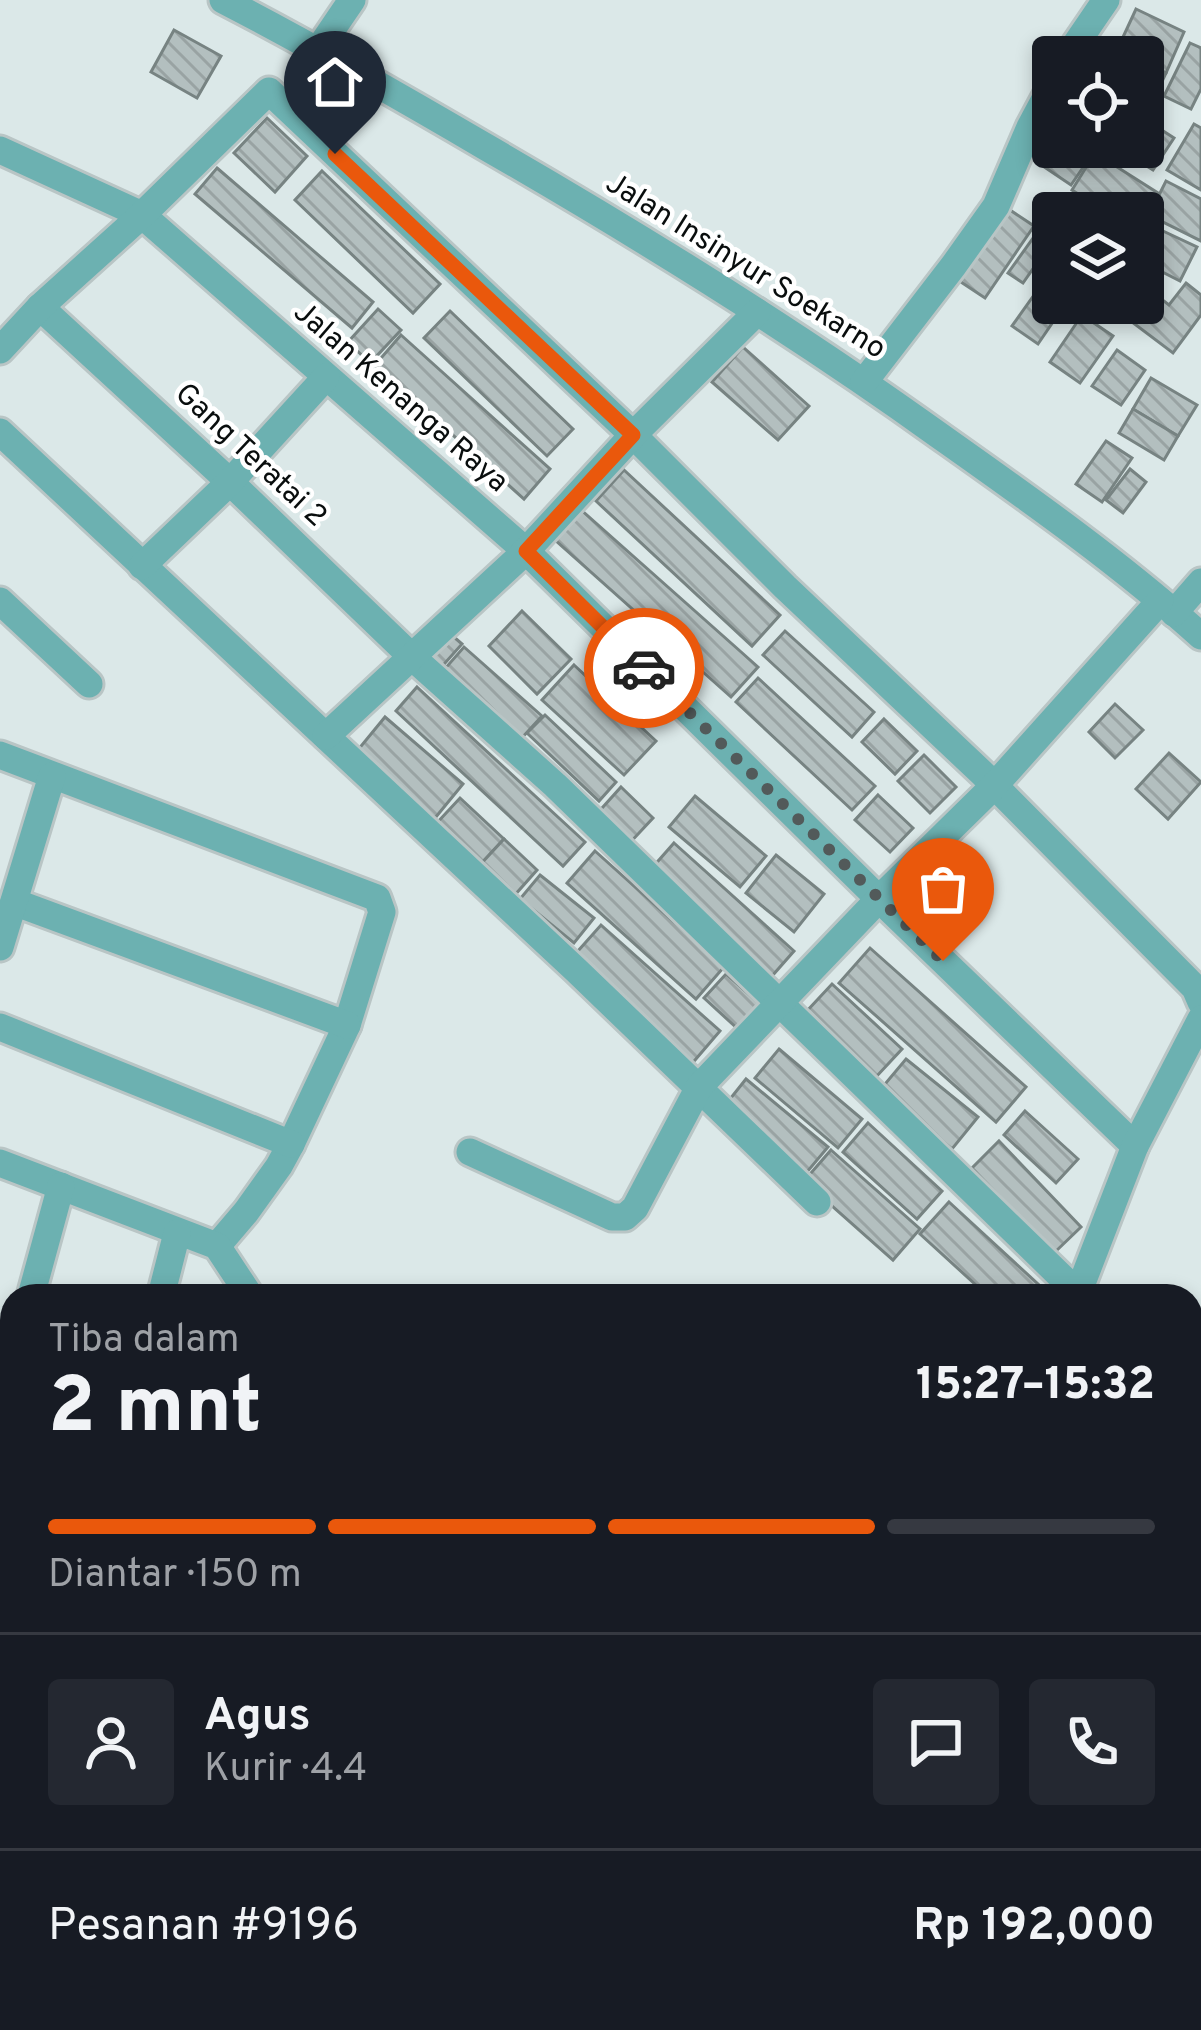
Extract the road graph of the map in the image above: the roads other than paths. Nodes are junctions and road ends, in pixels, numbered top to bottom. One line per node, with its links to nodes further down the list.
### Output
1 (223, 0): 5 (street, Jalan Insinyur Soekarno)
2 (352, 0): 5 (street)
3 (1106, 0): 4 (street)
4 (1081, 36)
5 (326, 38): 10 (street, Jalan Insinyur Soekarno)
6 (1032, 123): 12 (street)
7 (0, 150): 8 (street, Jalan Kenanga Raya)
8 (142, 215): 9 (street); 13 (street, Jalan Kenanga Raya); 15 (street)
9 (40, 307): 11 (street); 16 (street, Gang Teratai 2)
10 (757, 311): 12 (street, Jalan Insinyur Soekarno); 15 (street)
11 (0, 350)
12 (878, 363): 19 (street, Jalan Insinyur Soekarno)
13 (326, 377): 16 (street); 17 (street, Jalan Kenanga Raya)
14 (0, 432): 18 (street)
15 (633, 435): 17 (street); 27 (street)
16 (230, 482): 18 (street); 22 (street, Gang Teratai 2)
17 (526, 551): 22 (street); 28 (street, Jalan Kenanga Raya)
18 (142, 566): 24 (street)
19 (1181, 598): 21 (street, Jalan Insinyur Soekarno); 27 (street)
20 (0, 601): 23 (street)
21 (1201, 636)
22 (412, 657): 24 (street); 32 (street, Gang Teratai 2)
23 (89, 684)
24 (326, 736): 36 (street)
25 (0, 755): 26 (street)
26 (52, 776): 29 (street); 34 (street)
27 (994, 786): 28 (street); 31 (street)
28 (879, 899): 32 (street); 38 (street, Jalan Kenanga Raya)
29 (14, 902): 30 (street); 34 (street)
30 (0, 947)
31 (1201, 1002)
32 (781, 1004): 36 (street); 48 (street, Gang Teratai 2)
33 (1201, 1018): 38 (street)
34 (347, 1025): 37 (street)
35 (0, 1027): 37 (street)
36 (699, 1088): 39 (street); 42 (street)
37 (291, 1144): 44 (street)
38 (1135, 1146): 49 (street)
39 (470, 1152)
40 (0, 1163): 41 (street)
41 (61, 1186): 43 (street); 45 (street)
42 (818, 1202)
43 (177, 1232): 44 (street); 46 (street)
44 (217, 1246): 47 (street)
45 (34, 1284)
46 (163, 1284)
47 (242, 1284)
48 (1067, 1284)
49 (1082, 1284)

